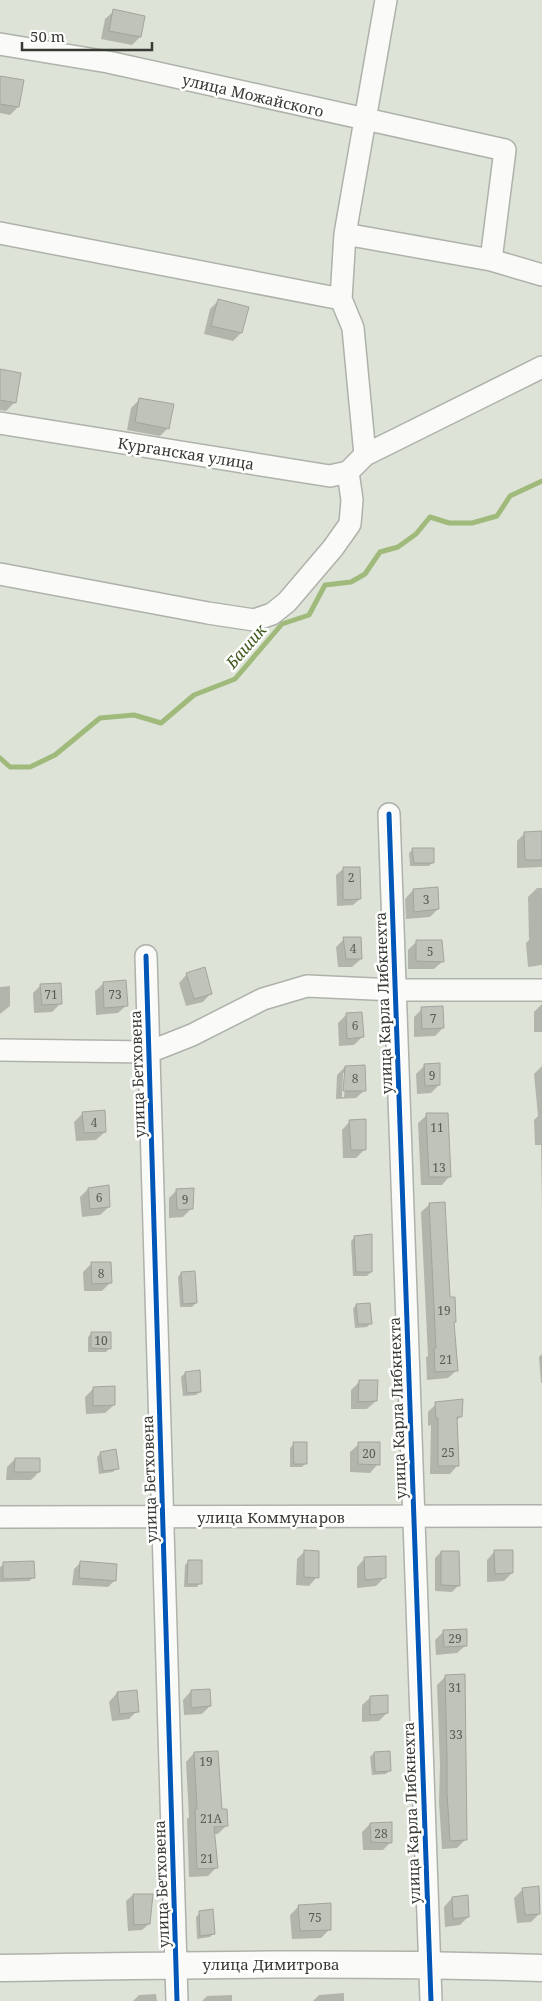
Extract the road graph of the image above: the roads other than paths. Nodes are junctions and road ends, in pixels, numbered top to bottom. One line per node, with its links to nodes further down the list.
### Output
1 (386, 0): 3 (street)
2 (0, 44): 3 (street, улица Можайского)
3 (364, 120): 5 (street); 6 (street, улица Можайского)
4 (0, 233): 8 (street)
5 (345, 234): 6 (street); 8 (street)
6 (491, 260): 7 (street)
7 (542, 275)
8 (341, 299): 11 (street)
9 (542, 367): 11 (street)
10 (0, 423): 12 (street, Курганская улица)
11 (365, 456): 12 (street)
12 (348, 472): 13 (street)
13 (0, 574)
14 (389, 814): 16 (street, улица Карла Либкнехта)
15 (146, 956): 19 (street, улица Бетховена)
16 (395, 990): 17 (street); 19 (street); 20 (street, улица Карла Либкнехта)
17 (542, 990)
18 (0, 1050): 19 (street)
19 (149, 1052): 23 (street, улица Бетховена)
20 (413, 1516): 21 (street, улица Коммунаров); 23 (street, улица Коммунаров); 24 (street, улица Карла Либкнехта)
21 (542, 1516)
22 (0, 1517): 23 (street, улица Коммунаров)
23 (163, 1517): 25 (street, улица Бетховена)
24 (428, 1964): 25 (street, улица Димитрова); 27 (street, улица Димитрова); 29 (street, улица Карла Либкнехта)
25 (176, 1965): 26 (street, улица Димитрова); 28 (street, улица Бетховена)
26 (0, 1968)
27 (542, 1968)
28 (177, 2001)
29 (431, 2001)

